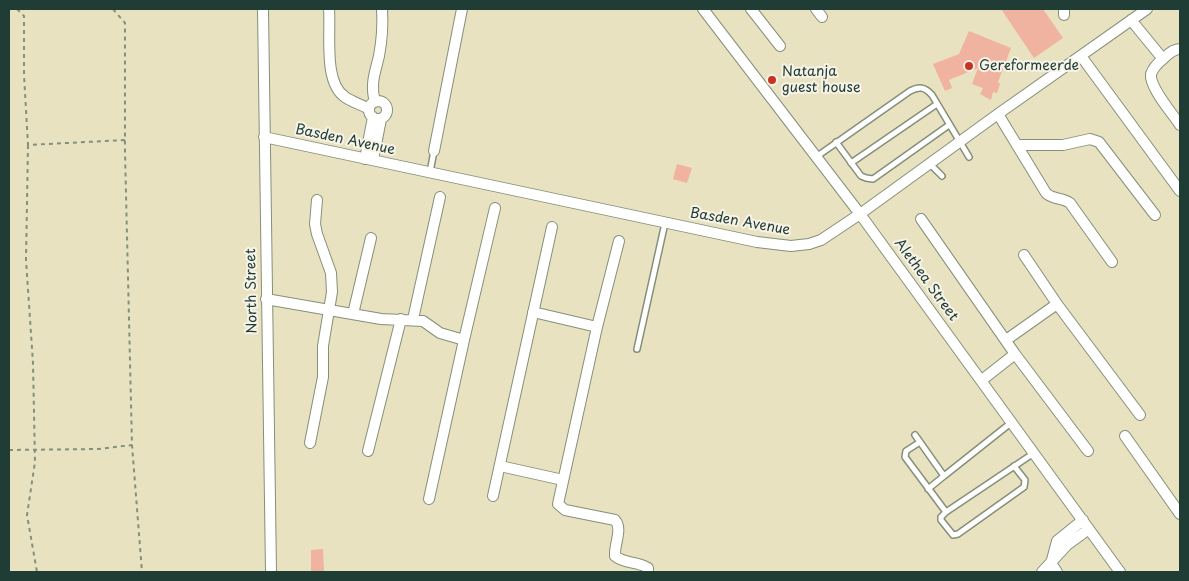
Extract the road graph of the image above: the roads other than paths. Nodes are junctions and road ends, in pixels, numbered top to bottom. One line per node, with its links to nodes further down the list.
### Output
1 (263, 9): 18 (street, North Street)
2 (329, 9): 14 (street)
3 (382, 9): 14 (street)
4 (462, 9): 22 (street)
5 (703, 9): 23 (street, Alethea Street)
6 (751, 9): 9 (street)
7 (1147, 9): 8 (street, Basden Avenue)
8 (1132, 20): 11 (street, Basden Avenue); 12 (street)
9 (780, 46)
10 (1180, 49): 12 (street)
11 (1081, 56): 15 (street, Basden Avenue); 30 (street)
12 (1163, 59): 17 (street)
13 (937, 104): 16 (lane); 19 (lane); 26 (lane)
14 (375, 112): 25 (street)
15 (998, 114): 20 (street, Basden Avenue); 21 (street)
16 (949, 125): 20 (lane); 26 (lane)
17 (1180, 125)
18 (264, 137): 25 (street, Basden Avenue); 43 (street, North Street)
19 (836, 142): 23 (lane); 26 (lane)
20 (960, 142): 24 (lane); 27 (street, Basden Avenue)
21 (1018, 145): 35 (street); 42 (street)
22 (434, 151): 28 (lane)
23 (816, 157): 34 (street, Alethea Street)
24 (969, 157)
25 (369, 160): 28 (street, Basden Avenue)
26 (850, 163)
27 (930, 164): 29 (lane); 34 (street, Basden Avenue)
28 (430, 173): 37 (street, Basden Avenue)
29 (942, 176)
30 (1180, 191)
31 (440, 197): 49 (street)
32 (317, 200): 45 (street)
33 (495, 208): 51 (street)
34 (860, 214): 37 (street, Basden Avenue); 55 (street, Alethea Street)
35 (1155, 215)
36 (921, 218): 52 (street)
37 (665, 222): 53 (lane)
38 (552, 227): 46 (street)
39 (371, 238): 47 (street)
40 (619, 242): 50 (street)
41 (1024, 255): 44 (street)
42 (1112, 262)
43 (266, 299): 45 (street); 76 (street, North Street)
44 (1057, 304): 52 (street); 56 (street)
45 (329, 310): 47 (street); 61 (street)
46 (533, 312): 50 (street); 65 (street)
47 (353, 314): 48 (street)
48 (401, 319): 49 (street); 62 (street)
49 (413, 319): 51 (street)
50 (597, 327): 68 (street)
51 (464, 340): 71 (street)
52 (1006, 340): 54 (street)
53 (637, 349)
54 (1015, 354): 55 (street); 63 (street)
55 (982, 380): 57 (street, Alethea Street)
56 (1140, 415)
57 (1012, 422): 64 (street, Alethea Street); 67 (lane)
58 (915, 435): 60 (lane)
59 (1125, 436): 73 (street)
60 (920, 442): 67 (lane); 69 (lane)
61 (310, 443)
62 (368, 451)
63 (1088, 451)
64 (1034, 453): 66 (lane); 74 (street, Alethea Street)
65 (500, 466): 68 (street); 70 (street)
66 (1014, 466): 72 (lane); 72 (lane)
67 (944, 476): 69 (lane)
68 (563, 480): 77 (street)
69 (928, 488): 72 (lane)
70 (493, 496)
71 (429, 500)
72 (946, 512)
73 (1180, 514)
74 (1086, 524): 75 (street); 80 (street, Alethea Street)
75 (1051, 564): 78 (street); 79 (street)
76 (271, 572)
77 (648, 572)
78 (1042, 572)
79 (1057, 572)
80 (1120, 572)

